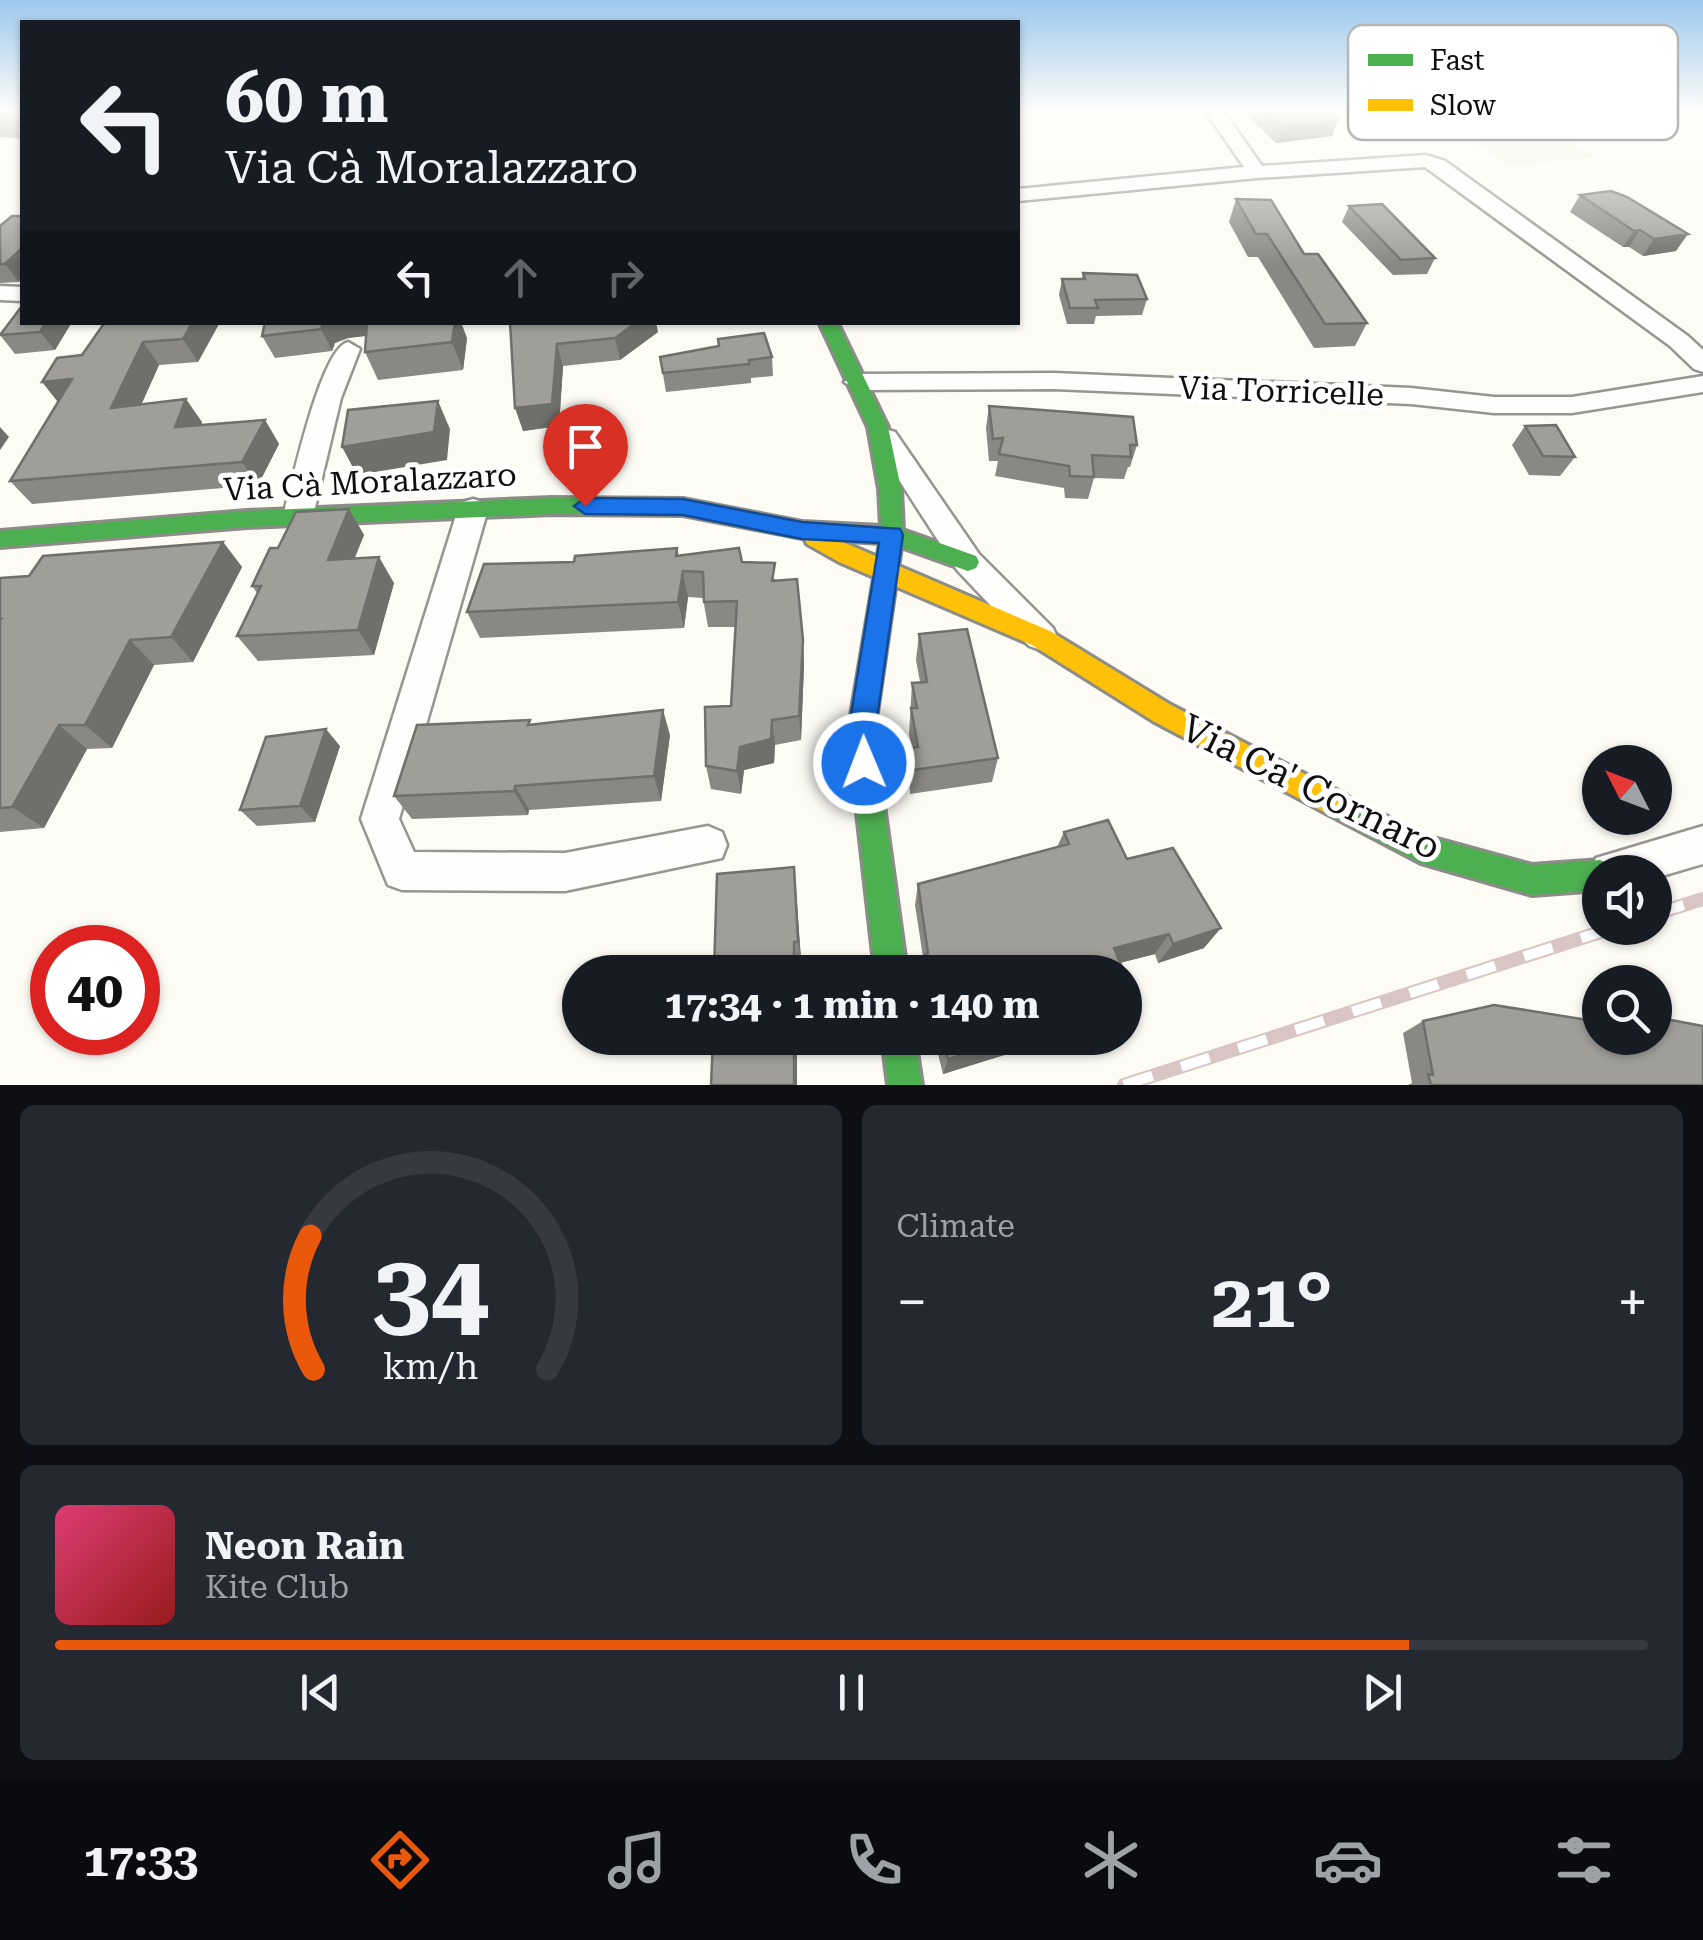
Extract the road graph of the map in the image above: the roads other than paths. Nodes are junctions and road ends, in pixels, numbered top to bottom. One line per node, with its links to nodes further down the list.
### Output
1 (1250, 163): 4 (street)
2 (1378, 163): 4 (street)
3 (1426, 163): 8 (street)
4 (1257, 172): 5 (street)
5 (1020, 194)
6 (829, 325): 9 (street)
7 (348, 350): 13 (street)
8 (1703, 364)
9 (857, 382): 10 (street, Via Torricelle); 11 (street)
10 (1703, 384)
11 (878, 427): 15 (street); 17 (street, Via Ca' Cornaro)
12 (473, 509): 13 (street, Via Cà Moralazzaro); 14 (street, Via Cà Moralazzaro); 20 (street)
13 (298, 516): 16 (street, Via Cà Moralazzaro)
14 (802, 530): 15 (street, Via Cà Moralazzaro); 18 (street, Via Cà Moralazzaro)
15 (892, 535): 17 (street, Via Ca' Cornaro); 18 (street)
16 (0, 538)
17 (968, 562): 19 (street, Via Ca' Cornaro)
18 (887, 572): 19 (street, Via Ca' Cornaro); 24 (street)
19 (1041, 638): 23 (street, Via Ca' Cornaro)
20 (708, 845)
21 (1703, 845): 22 (street)
22 (1669, 855)
23 (1582, 876)
24 (889, 955)
25 (901, 1055): 26 (street)
26 (905, 1085)

